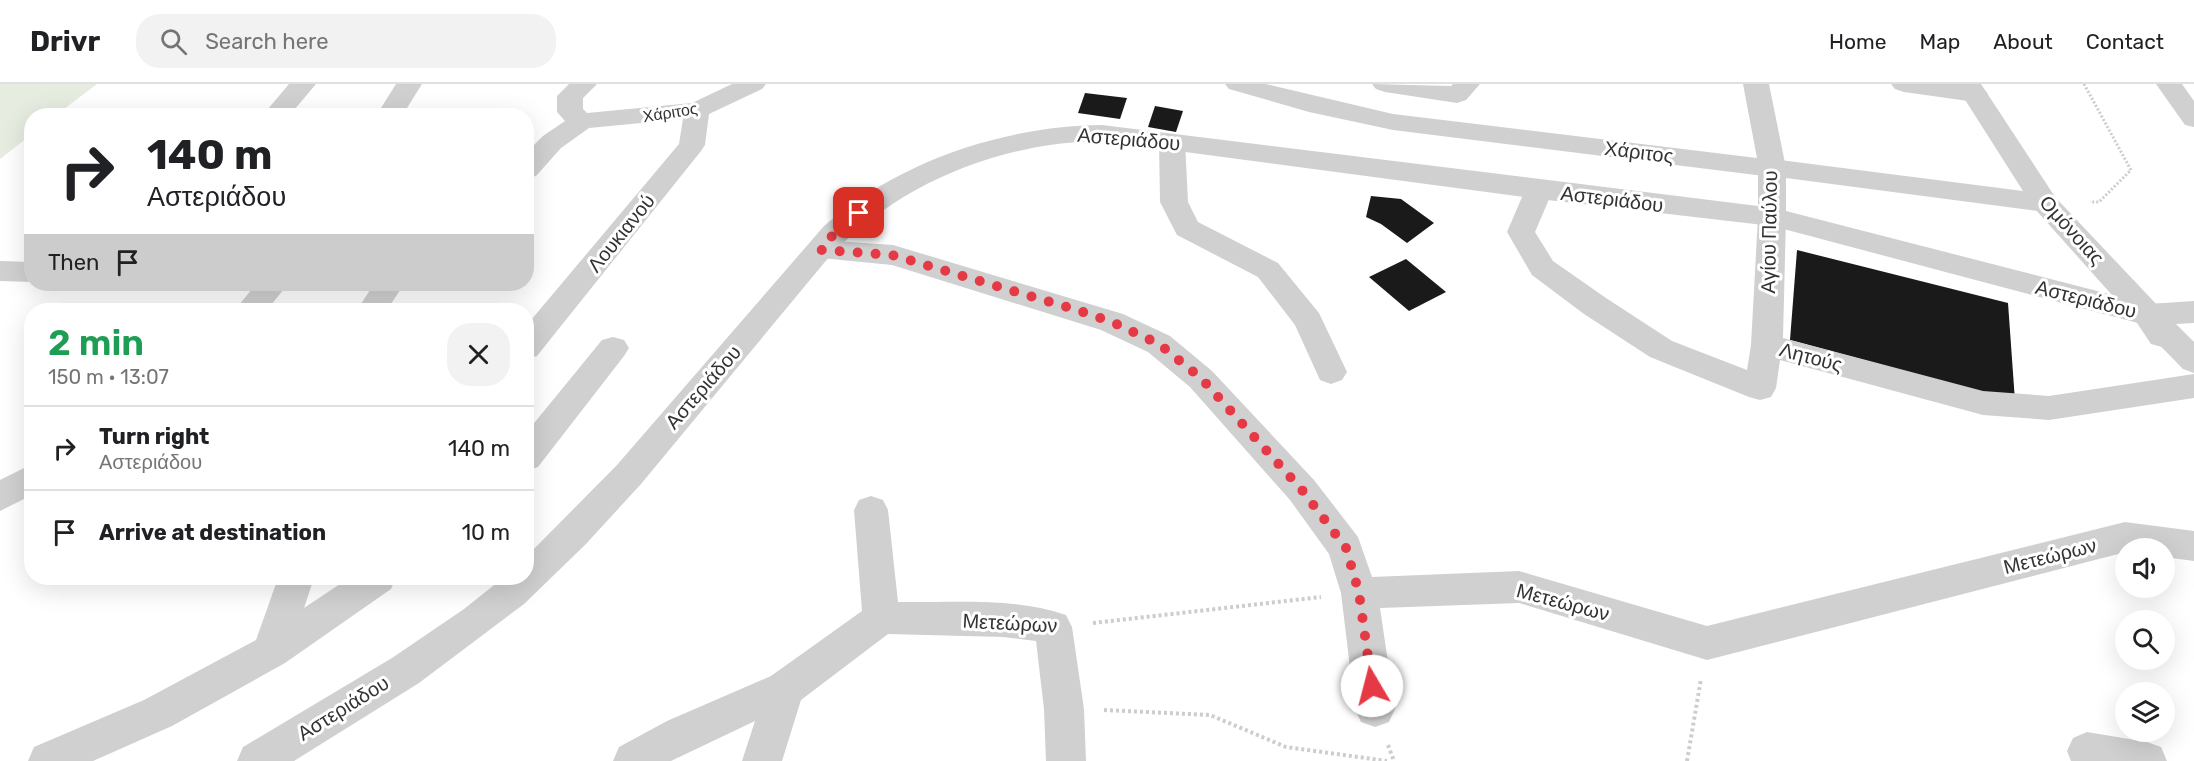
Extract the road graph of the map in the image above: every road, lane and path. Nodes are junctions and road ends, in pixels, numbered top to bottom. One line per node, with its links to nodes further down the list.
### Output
1 (303, 84): 13 (street)
2 (409, 84): 14 (street)
3 (584, 84): 17 (street)
4 (753, 84): 15 (street, Χάριτος)
5 (1238, 84): 20 (street, Χάριτος)
6 (1385, 84): 7 (street)
7 (1467, 84)
8 (1756, 84): 20 (street, Αγίου Παύλου)
9 (1904, 84): 12 (street)
10 (2084, 84): 22 (path)
11 (2169, 84): 16 (street)
12 (1972, 89): 22 (street, Ομόνοιας)
13 (282, 108)
14 (394, 108)
15 (697, 110): 17 (street, Χάριτος); 31 (street, Λουκιανού)
16 (2194, 119)
17 (582, 121): 19 (street)
18 (1172, 142): 21 (street, Αστεριάδου); 24 (street, Αστεριάδου); 35 (street)
19 (534, 161)
20 (1772, 168): 22 (street, Χάριτος); 23 (street, Αγίου Παύλου)
21 (1539, 190): 23 (street, Αστεριάδου); 32 (street, Λητούς)
22 (2045, 203): 30 (street, Ομόνοιας)
23 (1772, 217): 30 (street, Αστεριάδου); 32 (street, Αγίου Παύλου)
24 (821, 250): 42 (street, Αστεριάδου); 46 (street)
25 (0, 271): 26 (street)
26 (24, 272)
27 (267, 291): 28 (street)
28 (256, 303)
29 (2194, 312): 30 (street)
30 (2148, 315): 34 (street, Ομόνοιας); 36 (street)
31 (534, 338)
32 (1767, 345): 36 (street, Λητούς)
33 (613, 348): 37 (street)
34 (2194, 361)
35 (1331, 372)
36 (2194, 385)
37 (534, 448)
38 (24, 482): 39 (street)
39 (0, 497)
40 (871, 510): 47 (street)
41 (2194, 546): 49 (street, Μετεώρων)
42 (534, 572)
43 (294, 585): 50 (street)
44 (368, 585): 50 (street)
45 (519, 585): 56 (street, Αστεριάδου)
46 (1359, 593): 48 (path, Μετεώρων); 49 (street, Μετεώρων); 53 (street)
47 (881, 618): 48 (street, Μετεώρων); 51 (street)
48 (1053, 627): 52 (street)
49 (1707, 643): 61 (path)
50 (271, 651): 55 (street)
51 (785, 688): 57 (street); 58 (street)
52 (1064, 709): 59 (street); 60 (path)
53 (1375, 709)
54 (2086, 751): 62 (street)
55 (48, 761)
56 (257, 761)
57 (633, 761)
58 (762, 761)
59 (1066, 761)
60 (1387, 761)
61 (1687, 761)
62 (2147, 761)

